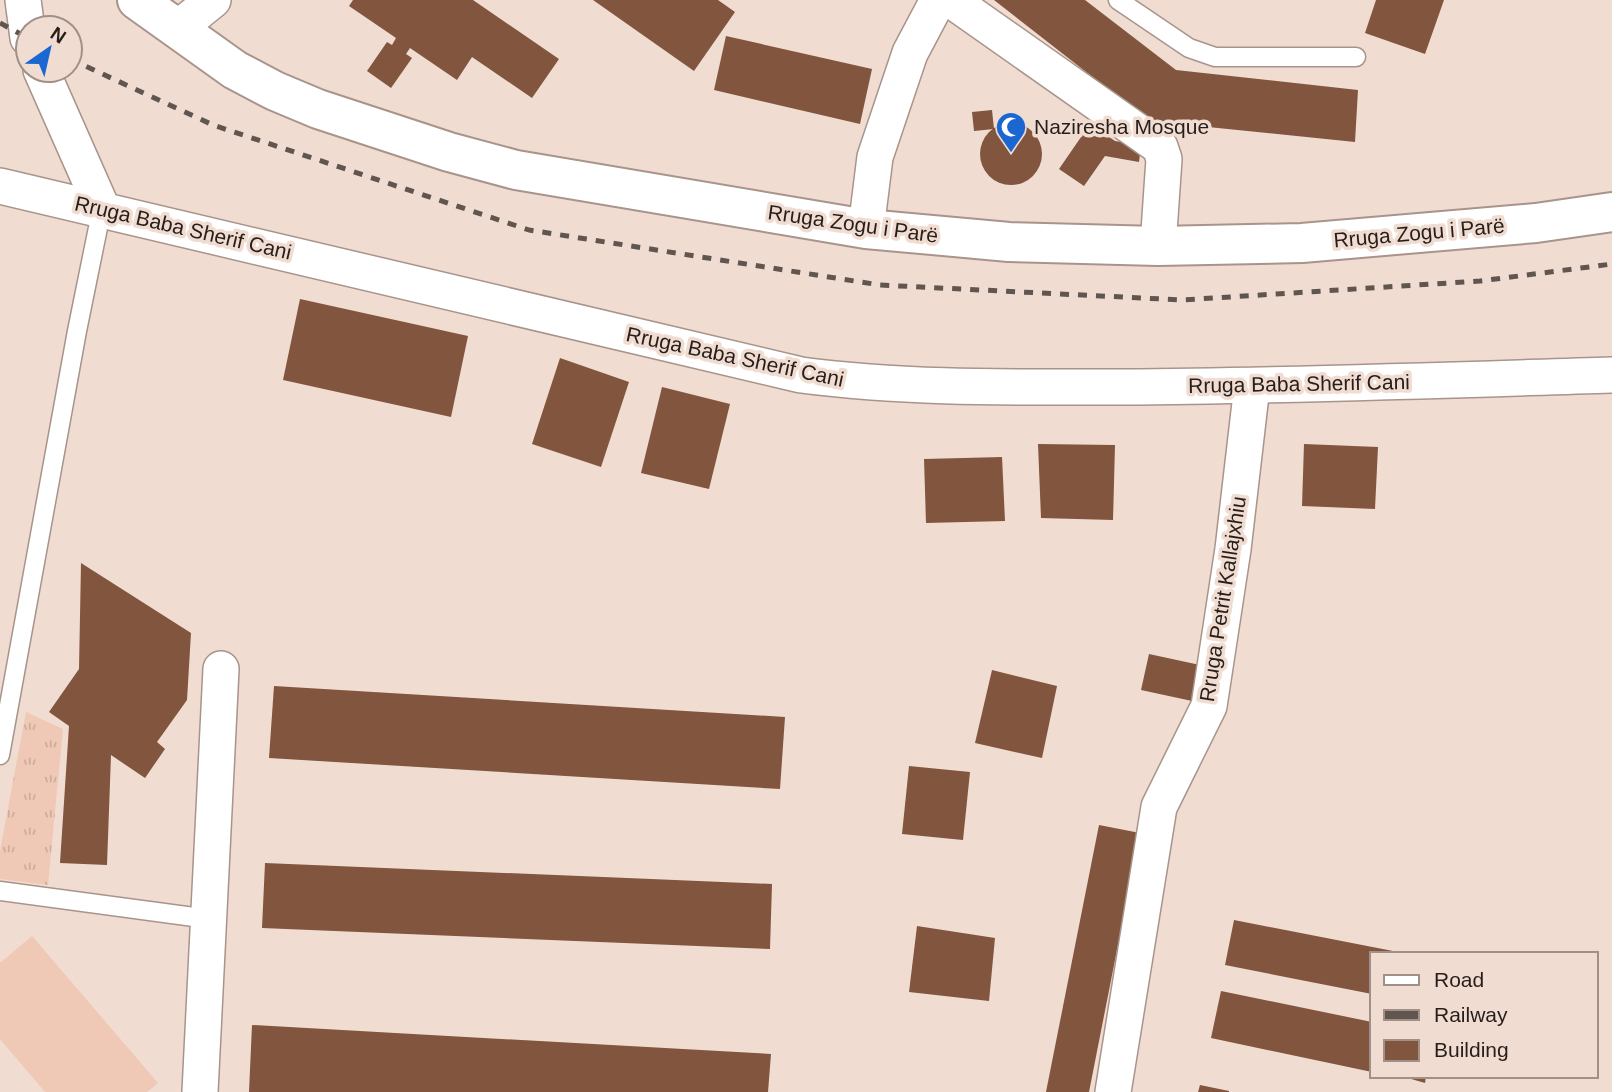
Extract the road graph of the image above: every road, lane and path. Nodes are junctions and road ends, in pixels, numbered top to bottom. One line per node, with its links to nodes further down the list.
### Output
1 (137, 0): 6 (main road, Rruga Zogu i Parë)
2 (213, 0): 6 (street)
3 (938, 0): 12 (street)
4 (951, 0): 13 (street)
5 (1118, 0): 7 (lane)
6 (177, 29): 12 (main road, Rruga Zogu i Parë)
7 (1356, 57)
8 (47, 84): 10 (street)
9 (0, 186): 10 (street, Rruga Baba Sherif Cani)
10 (102, 208): 15 (street, Rruga Baba Sherif Cani); 17 (lane)
11 (1612, 212): 13 (main road, Rruga Zogu i Parë)
12 (866, 229): 13 (main road, Rruga Zogu i Parë)
13 (1158, 246)
14 (1612, 375): 15 (street, Rruga Baba Sherif Cani)
15 (1252, 386): 21 (street, Rruga Petrit Kallajxhiu)
16 (221, 669): 19 (street)
17 (0, 755)
18 (0, 891): 19 (lane)
19 (209, 919): 20 (street)
20 (200, 1092)
21 (1113, 1092)

